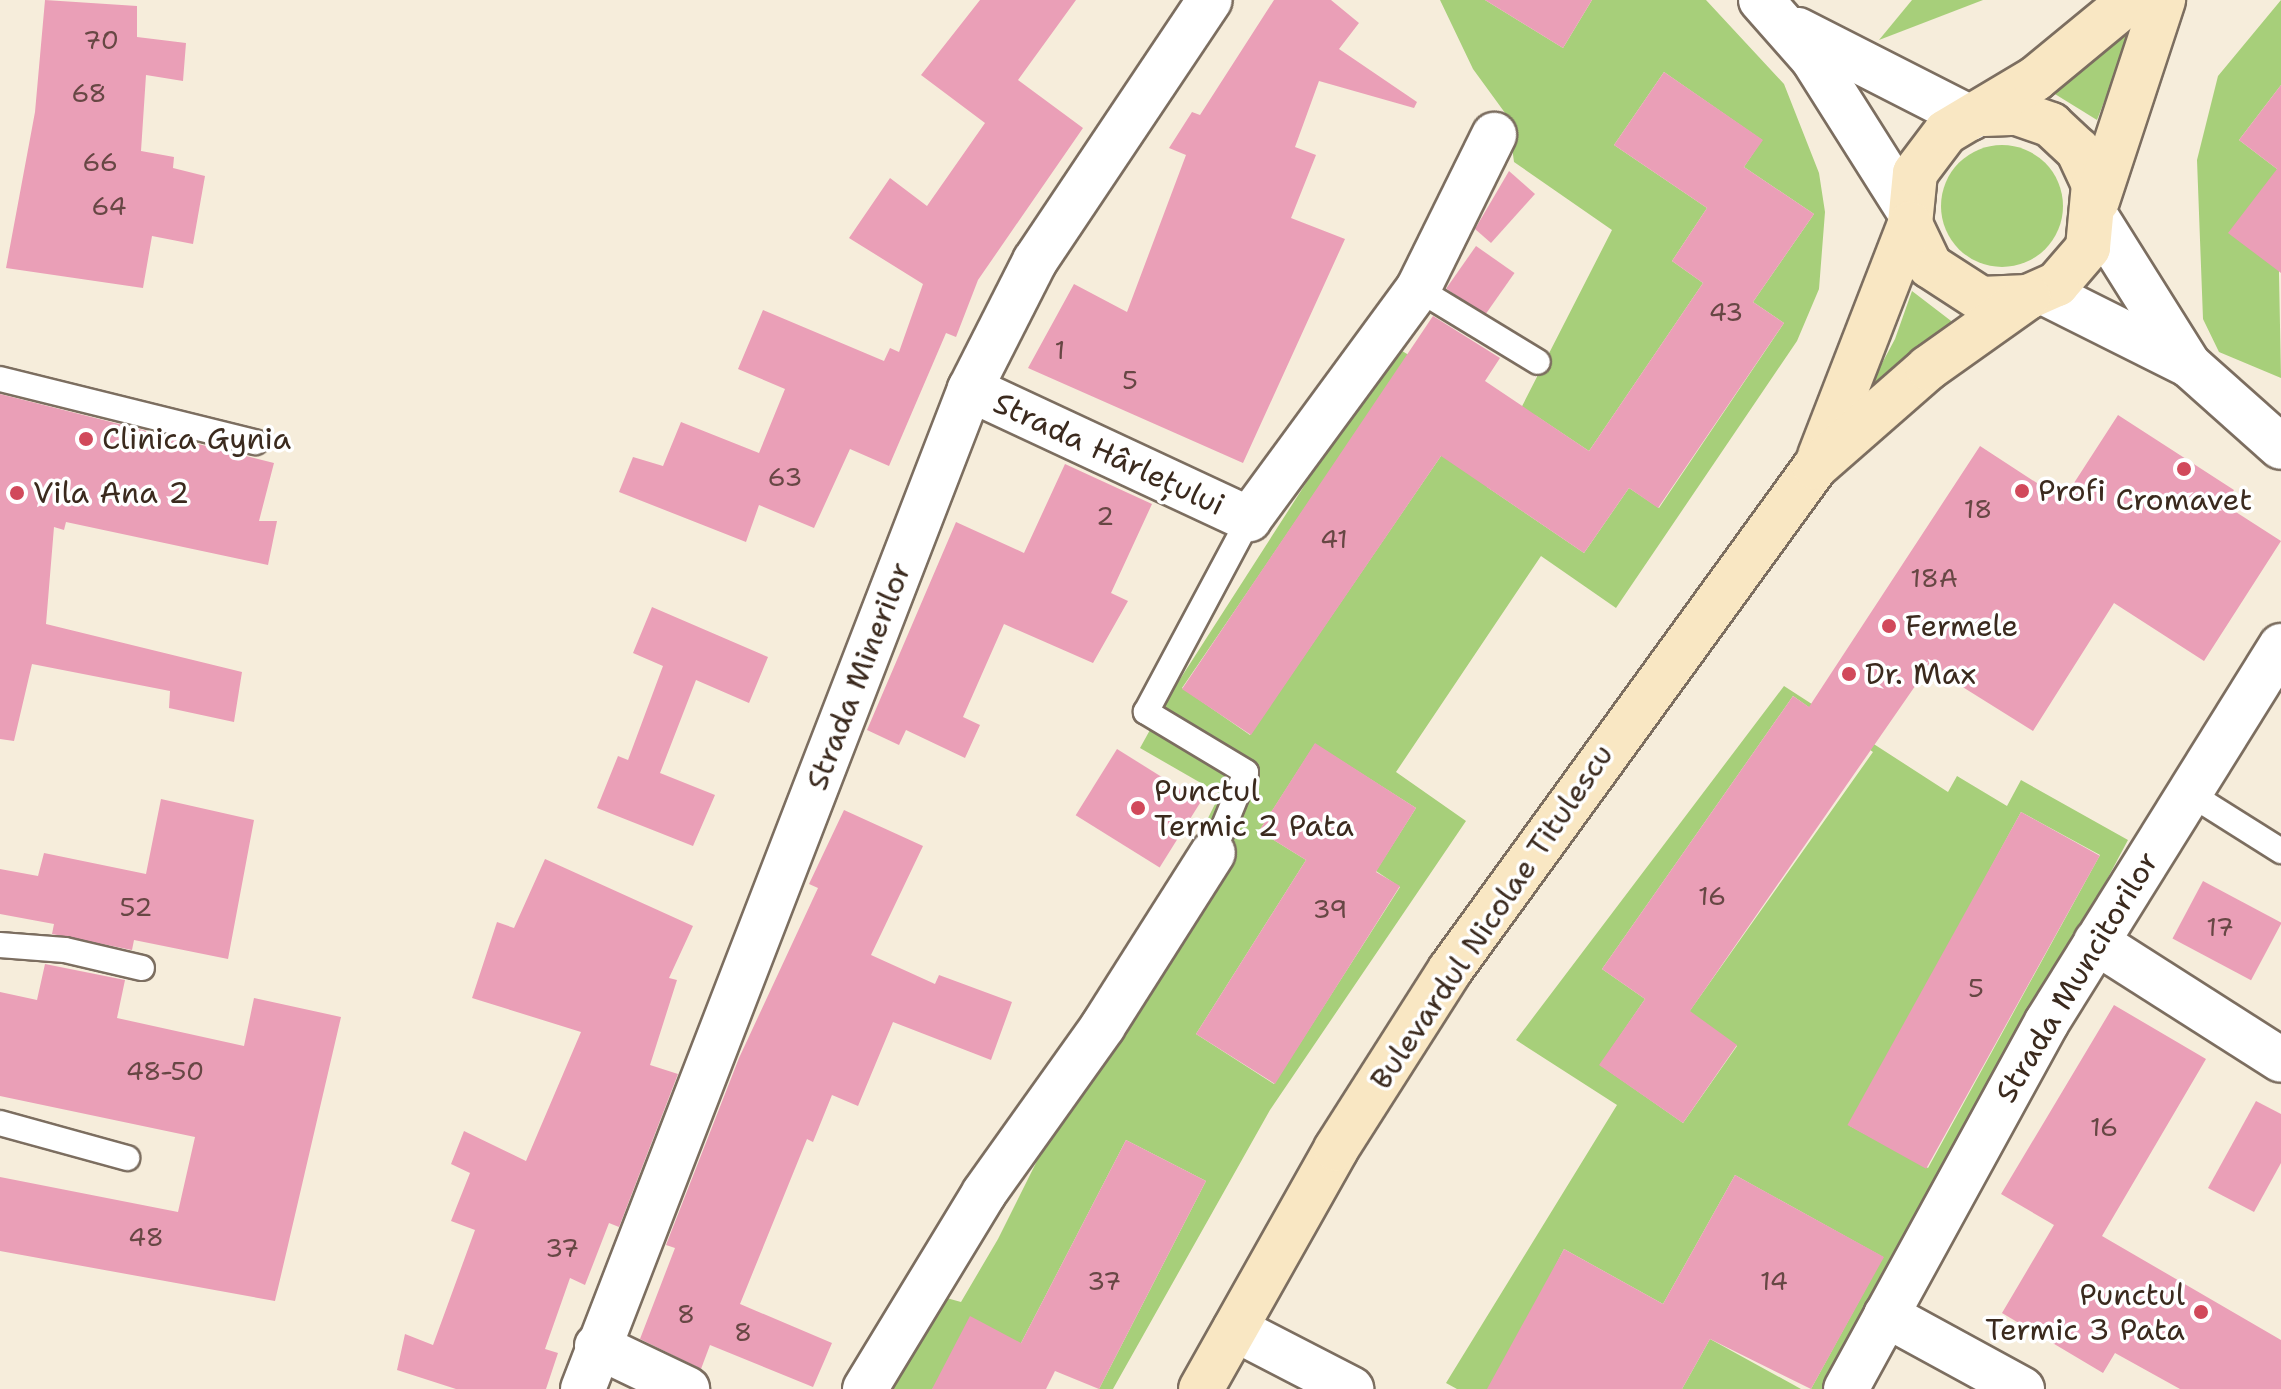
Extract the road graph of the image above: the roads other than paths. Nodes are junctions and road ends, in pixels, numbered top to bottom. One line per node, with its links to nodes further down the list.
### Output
1 (1210, 0): 14 (street, Strada Minerilor)
2 (2131, 0): 5 (main road)
3 (2163, 0): 7 (main road)
4 (1774, 11): 5 (street); 8 (street)
5 (1977, 116): 7 (main road); 8 (main road)
6 (1494, 135): 9 (street)
7 (2097, 209): 10 (main road); 12 (street)
8 (1910, 218): 10 (main road); 17 (main road, Bulevardul Nicolae Titulescu)
9 (1418, 289): 11 (lane); 18 (street)
10 (2035, 295): 12 (street); 17 (main road, Bulevardul Nicolae Titulescu)
11 (1538, 362)
12 (2189, 365): 15 (street)
13 (0, 379): 16 (lane)
14 (970, 389): 18 (street, Strada Hârlețului); 31 (street, Strada Minerilor)
15 (2279, 441)
16 (255, 442)
17 (1815, 467): 30 (main road, Bulevardul Nicolae Titulescu)
18 (1249, 519): 22 (lane)
19 (2281, 646): 20 (street, Strada Muncitorilor)
20 (2189, 793): 21 (lane); 23 (street, Strada Muncitorilor)
21 (2281, 851)
22 (1213, 853): 34 (street)
23 (2096, 942): 26 (street); 29 (street, Strada Muncitorilor)
24 (0, 945): 25 (lane)
25 (142, 968)
26 (2281, 1060)
27 (0, 1123): 28 (lane)
28 (127, 1158)
29 (1886, 1315): 37 (street, Strada Muncitorilor); 38 (street)
30 (1235, 1329): 35 (main road, Bulevardul Nicolae Titulescu); 36 (street)
31 (597, 1346): 32 (street, Strada Minerilor); 33 (street)
32 (583, 1389)
33 (687, 1389)
34 (865, 1389)
35 (1201, 1389)
36 (1351, 1389)
37 (1846, 1389)
38 (2022, 1389)

